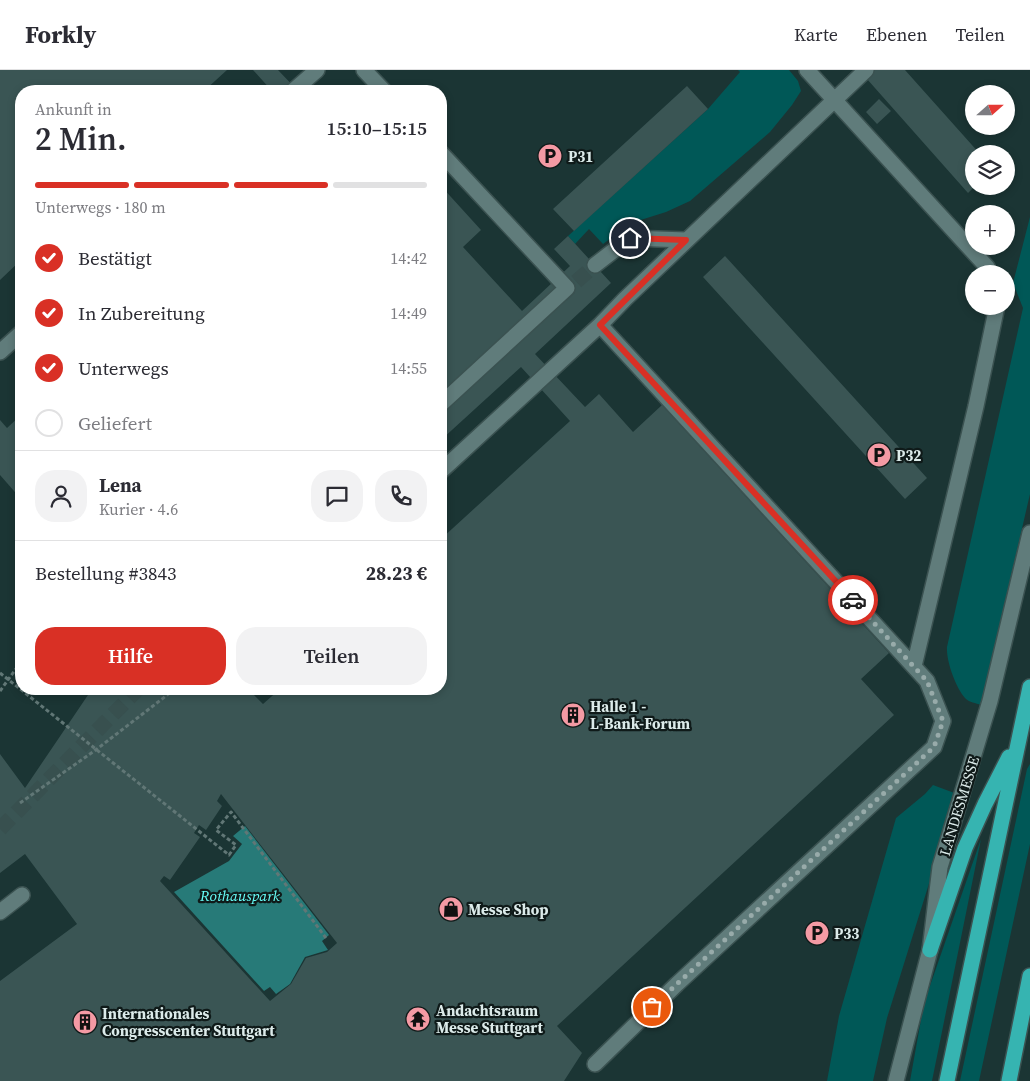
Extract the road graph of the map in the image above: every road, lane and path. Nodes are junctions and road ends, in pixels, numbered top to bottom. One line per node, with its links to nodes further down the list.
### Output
1 (317, 70): 5 (street)
2 (364, 70): 6 (street)
3 (807, 70): 7 (street)
4 (866, 70): 7 (street)
5 (300, 85)
6 (378, 85)
7 (834, 100): 9 (street); 11 (street)
8 (447, 159): 16 (street)
9 (686, 240): 10 (street); 13 (street)
10 (594, 265)
11 (985, 265)
12 (994, 315): 19 (street)
13 (600, 325): 17 (street); 19 (street)
14 (15, 338): 15 (street)
15 (0, 352)
16 (447, 398)
17 (447, 465)
18 (1030, 533): 34 (street, LANDESMESSE)
19 (914, 666): 36 (street)
20 (15, 671): 22 (path)
21 (0, 673): 22 (path)
22 (9, 680): 23 (path); 25 (path)
23 (15, 685)
24 (1030, 687): 28 (highway)
25 (0, 691)
26 (28, 695): 29 (path)
27 (167, 695): 29 (path)
28 (1018, 740): 34 (highway); 38 (highway)
29 (97, 749): 30 (path); 33 (path)
30 (20, 803)
31 (22, 895): 32 (street)
32 (0, 912)
33 (326, 938)
34 (930, 950): 37 (street, LANDESMESSE)
35 (1030, 976): 39 (highway)
36 (595, 1064)
37 (896, 1081)
38 (947, 1081)
39 (1009, 1081)

